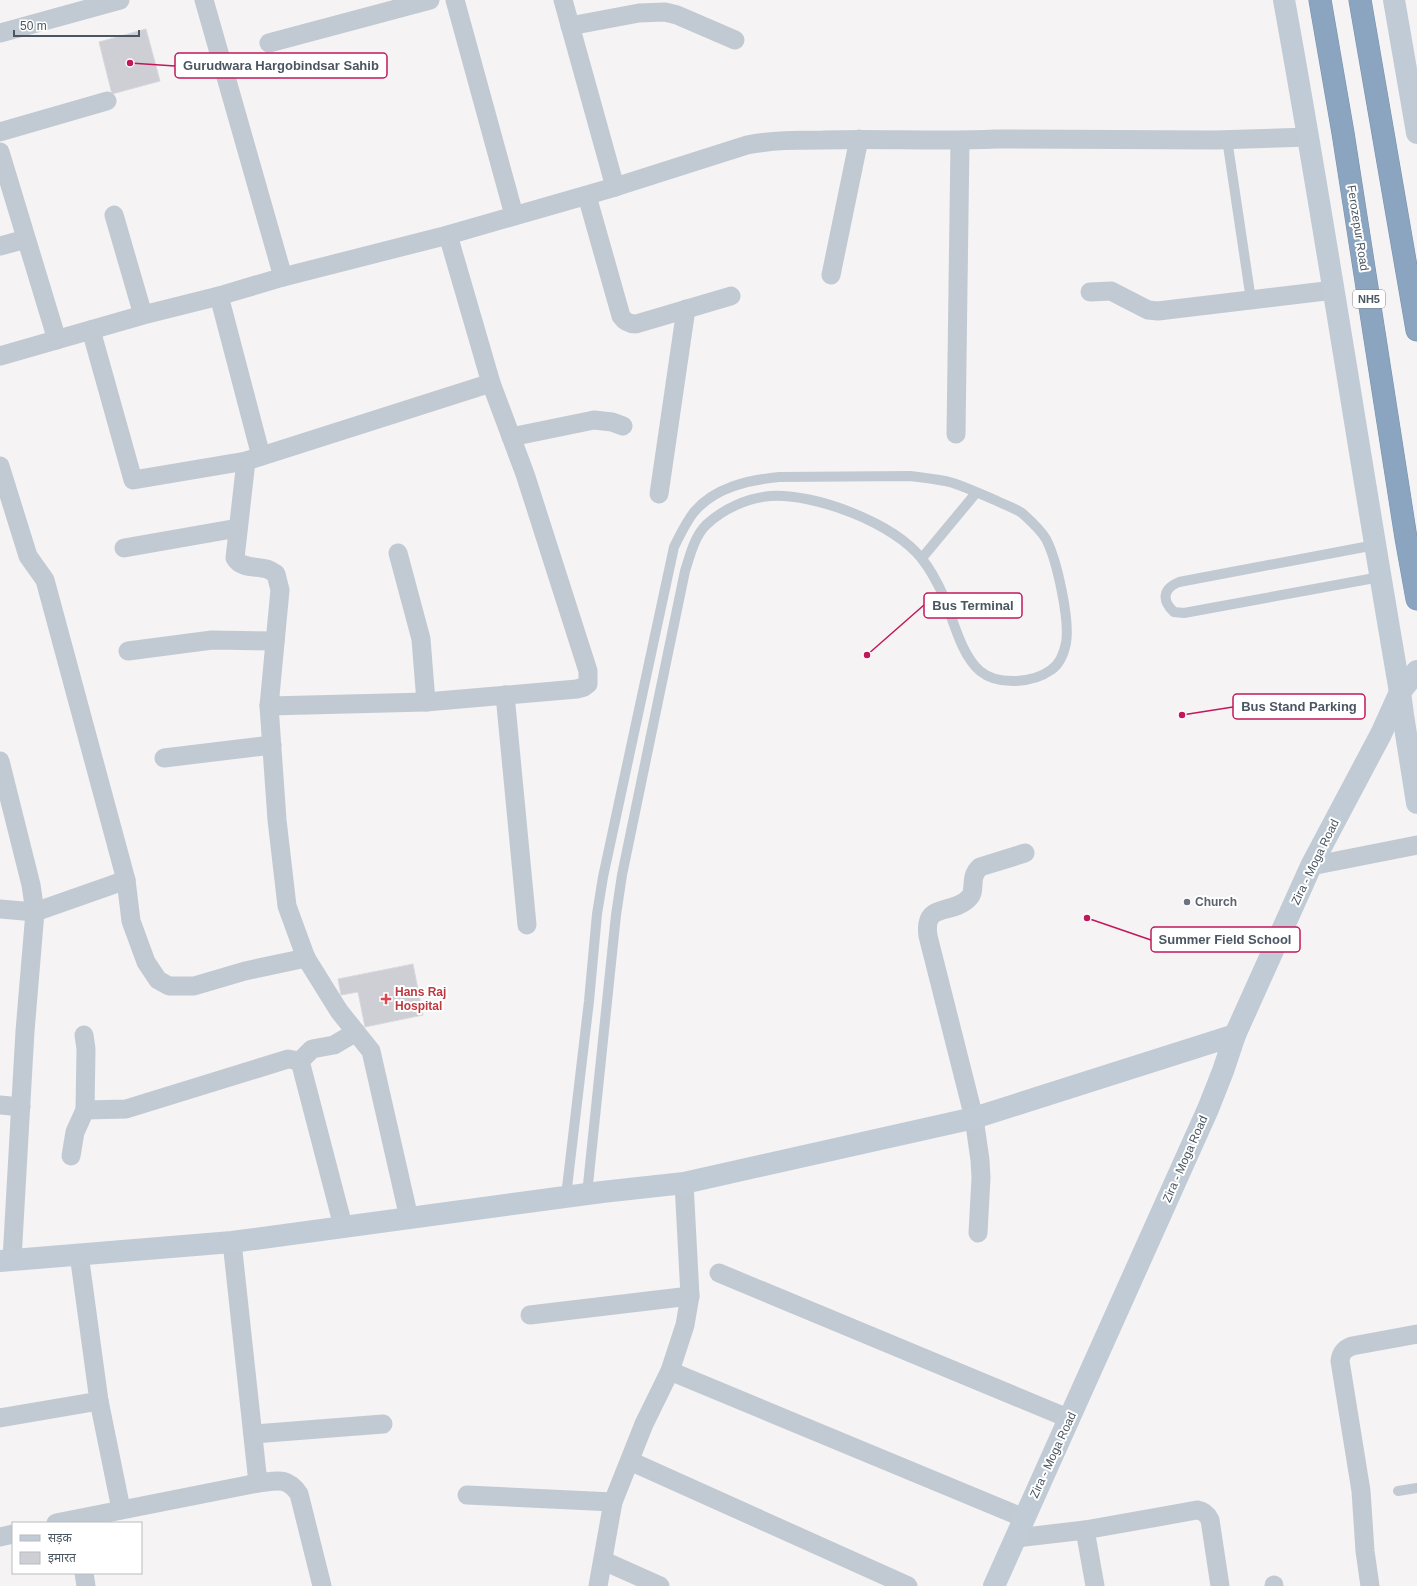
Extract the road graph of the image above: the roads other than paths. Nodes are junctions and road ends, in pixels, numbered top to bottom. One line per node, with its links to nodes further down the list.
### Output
1 (204, 0): 30 (street)
2 (430, 0): 13 (street)
3 (455, 0): 25 (street)
4 (563, 0): 10 (street)
5 (1284, 0): 17 (street)
6 (1320, 0): 56 (highway, Ferozepur Road / NH5)
7 (1360, 0): 39 (highway)
8 (1394, 0): 15 (street)
9 (109, 1): 11 (street)
10 (570, 26): 12 (street); 22 (street)
11 (0, 34)
12 (735, 40)
13 (269, 43)
14 (107, 101): 16 (street)
15 (1416, 121)
16 (0, 132)
17 (1309, 137): 19 (street); 31 (street)
18 (859, 139): 20 (street); 22 (street); 29 (street)
19 (1227, 139): 20 (street); 35 (lane)
20 (960, 140): 44 (street)
21 (0, 152): 27 (street)
22 (615, 188): 23 (street)
23 (586, 196): 25 (street); 36 (street)
24 (114, 215): 37 (street)
25 (514, 216): 26 (street)
26 (448, 235): 30 (street); 42 (street)
27 (26, 239): 28 (street); 40 (street)
28 (0, 246)
29 (831, 275)
30 (283, 277): 33 (street)
31 (1334, 290): 35 (street); 51 (street)
32 (1090, 292): 35 (street)
33 (219, 296): 37 (street); 46 (street)
34 (731, 296): 36 (street)
35 (1251, 300)
36 (686, 309): 49 (street)
37 (143, 315): 38 (street)
38 (91, 330): 40 (street); 46 (street)
39 (1417, 330)
40 (57, 340): 41 (street)
41 (0, 356)
42 (492, 383): 45 (street); 46 (street)
43 (622, 426): 45 (street)
44 (956, 434)
45 (511, 437): 60 (street)
46 (253, 459): 50 (street)
47 (0, 466): 71 (street)
48 (976, 493): 54 (lane); 54 (lane); 86 (lane)
49 (659, 494)
50 (238, 528): 52 (street); 57 (street)
51 (1375, 545): 55 (street); 55 (lane)
52 (124, 548)
53 (398, 553): 61 (street)
54 (922, 558): 86 (lane)
55 (1380, 577): 62 (street)
56 (1417, 599)
57 (275, 641): 58 (street); 63 (street)
58 (128, 652)
59 (1417, 670): 62 (street, Zira - Moga Road)
60 (505, 695): 61 (street); 74 (street)
61 (426, 702): 63 (street)
62 (1407, 704): 67 (street); 70 (street, Zira - Moga Road)
63 (269, 706): 64 (street)
64 (272, 745): 65 (street); 75 (street)
65 (164, 758)
66 (0, 761): 73 (street)
67 (1417, 803)
68 (1417, 845): 70 (street)
69 (1026, 853): 83 (street)
70 (1311, 866): 78 (street, Zira - Moga Road)
71 (126, 880): 73 (street); 75 (street)
72 (0, 909): 73 (street)
73 (35, 912): 81 (street)
74 (527, 925)
75 (306, 958): 76 (street)
76 (356, 1032): 79 (street); 87 (street)
77 (84, 1034): 82 (street)
78 (1235, 1035): 83 (street); 100 (street, Zira - Moga Road)
79 (300, 1061): 82 (street); 88 (street)
80 (0, 1105): 81 (street)
81 (21, 1107): 92 (street)
82 (85, 1110): 84 (street)
83 (974, 1118): 85 (street); 89 (street)
84 (71, 1156)
85 (684, 1183): 86 (street); 94 (street)
86 (577, 1195): 87 (street)
87 (409, 1218): 88 (street)
88 (343, 1226): 90 (street)
89 (978, 1233)
90 (232, 1242): 91 (street); 102 (street)
91 (79, 1254): 92 (street); 98 (street)
92 (6, 1260)
93 (718, 1273): 100 (street)
94 (690, 1296): 95 (street); 97 (street)
95 (530, 1315)
96 (1417, 1334): 127 (street)
97 (670, 1371): 103 (street); 110 (street)
98 (99, 1401): 99 (street); 109 (street)
99 (0, 1418)
100 (1070, 1419): 110 (street, Zira - Moga Road)
101 (383, 1424): 102 (street)
102 (253, 1434): 104 (street)
103 (630, 1461): 108 (street); 123 (street)
104 (258, 1482): 109 (street); 120 (street)
105 (1417, 1488): 106 (lane)
106 (1398, 1491)
107 (467, 1495): 108 (street)
108 (613, 1502): 117 (street)
109 (121, 1509): 111 (street)
110 (1024, 1518): 116 (street, Zira - Moga Road)
111 (76, 1520): 112 (street)
112 (63, 1522)
113 (1085, 1530): 116 (street); 125 (street); 126 (street)
114 (12, 1534): 115 (street)
115 (0, 1537)
116 (1016, 1538): 124 (street, Zira - Moga Road)
117 (604, 1561): 121 (street); 122 (street)
118 (84, 1574): 119 (street)
119 (86, 1586)
120 (322, 1586)
121 (598, 1586)
122 (660, 1586)
123 (908, 1586)
124 (994, 1586)
125 (1094, 1586)
126 (1220, 1586)
127 (1370, 1586)

